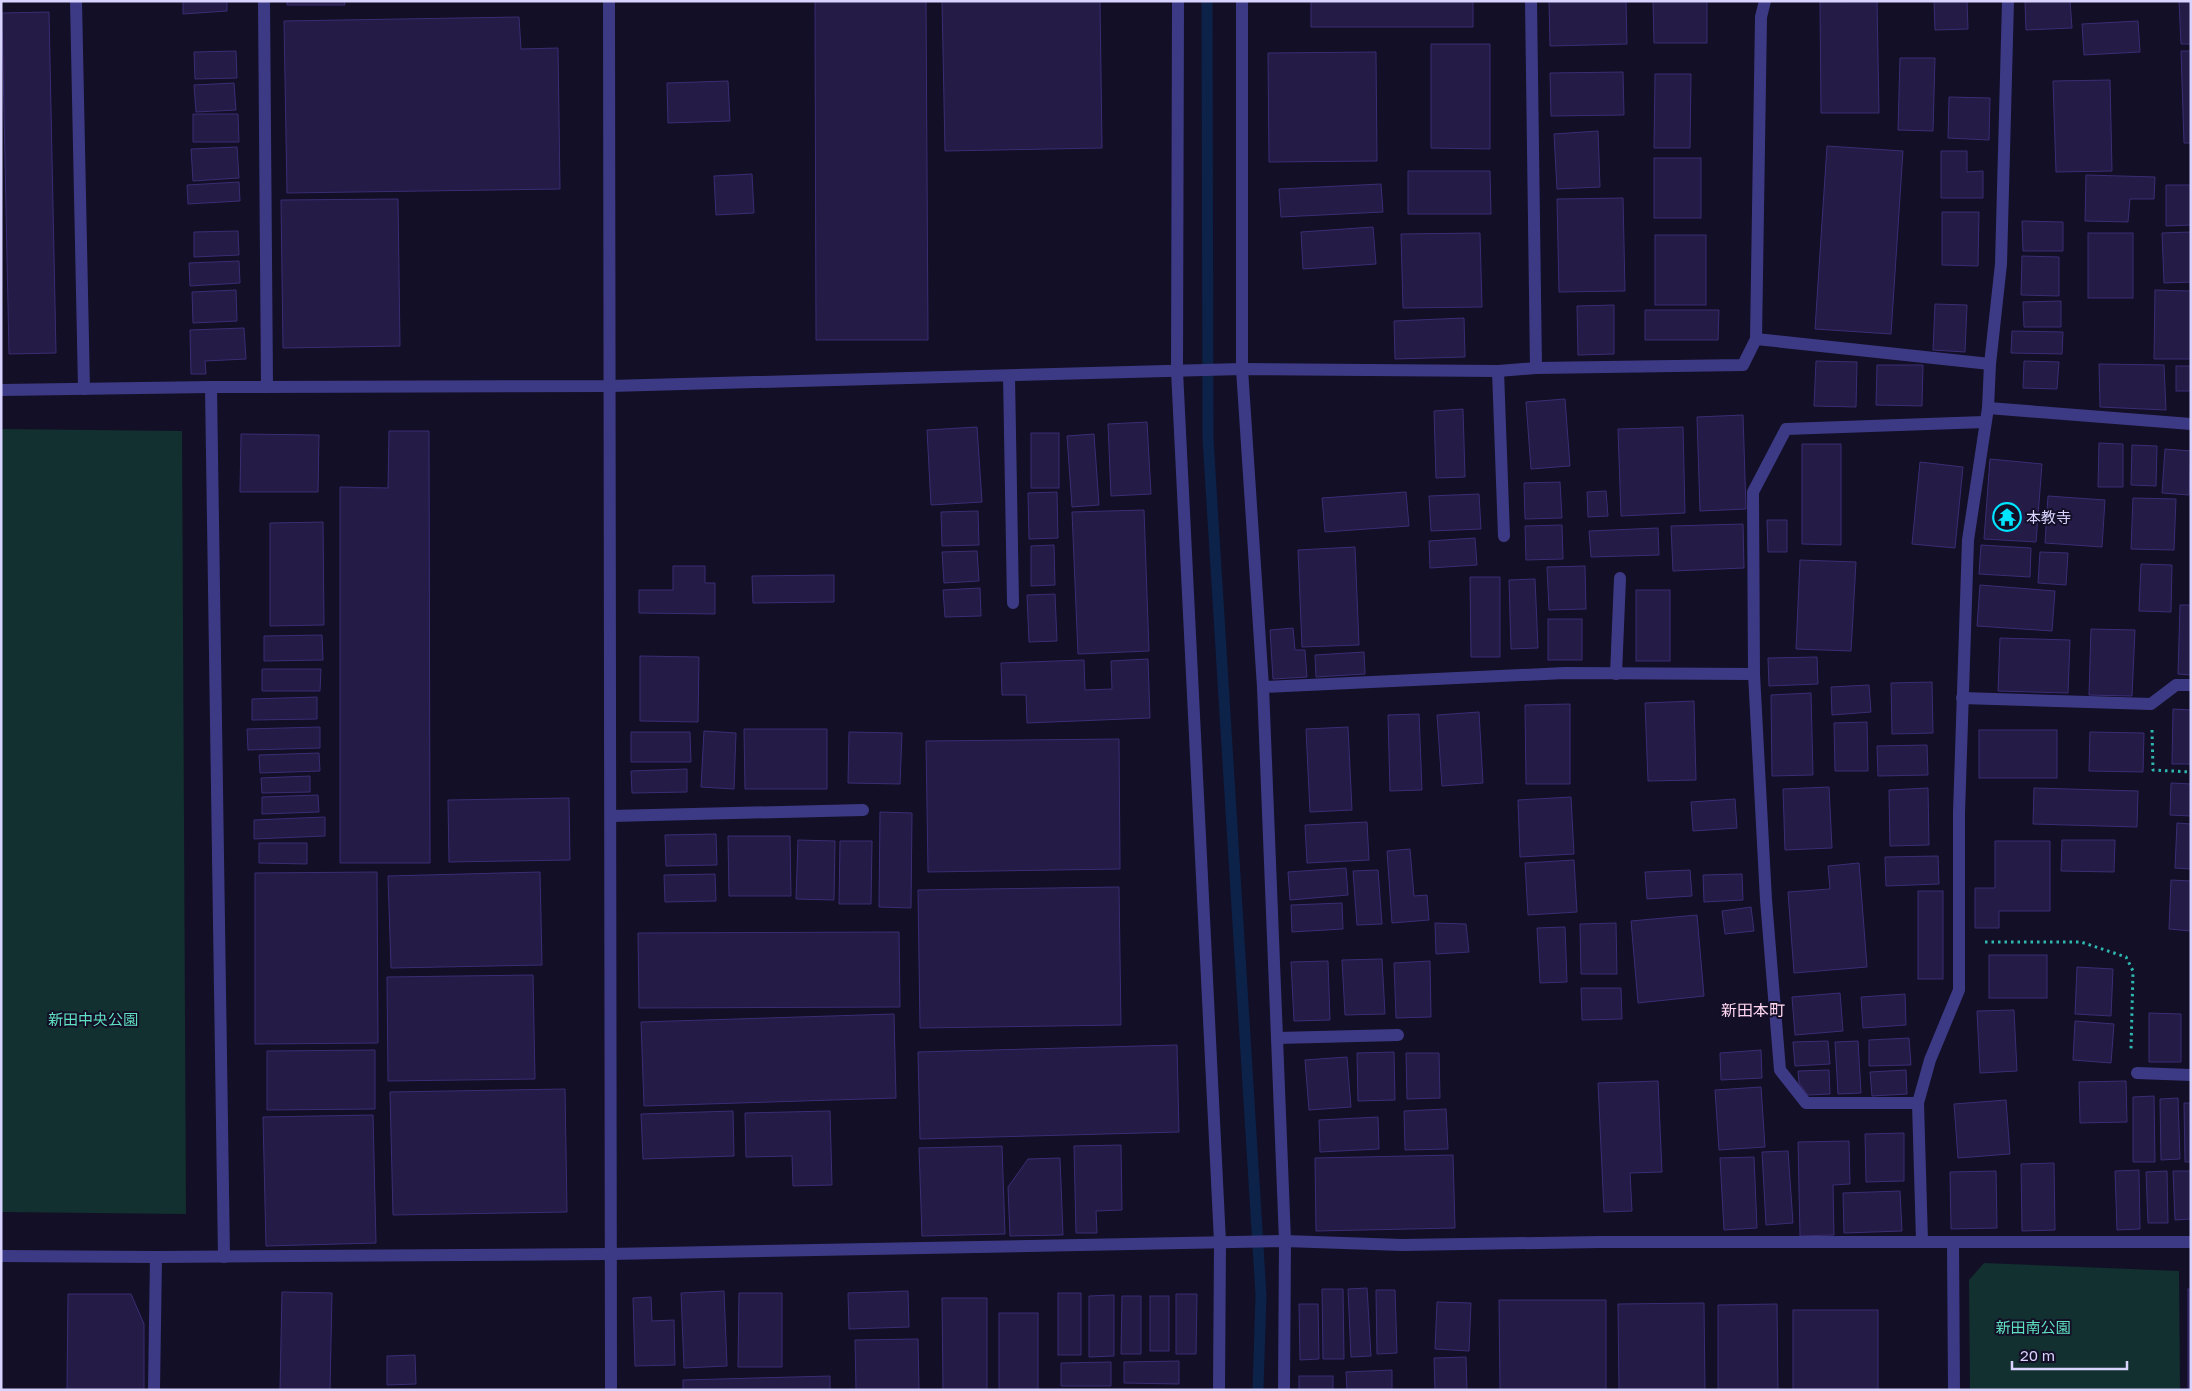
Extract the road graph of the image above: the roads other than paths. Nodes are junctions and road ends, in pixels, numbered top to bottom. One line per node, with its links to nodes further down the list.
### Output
1 (76, 1): 19 (street)
2 (264, 1): 18 (street)
3 (609, 1): 16 (street)
4 (1178, 1): 13 (street)
5 (1242, 1): 12 (street)
6 (1531, 1): 11 (street)
7 (1765, 1): 9 (street)
8 (2008, 1): 10 (street)
9 (1756, 339): 10 (street); 11 (street)
10 (1990, 364): 21 (street)
11 (1536, 368): 14 (street)
12 (1242, 369): 13 (street); 14 (street); 30 (street)
13 (1177, 371): 15 (street); 40 (street)
14 (1498, 371): 24 (street)
15 (1009, 376): 16 (street); 26 (street)
16 (610, 386): 18 (street); 33 (street)
17 (211, 387): 18 (street); 19 (street); 46 (street)
18 (268, 387)
19 (84, 389): 20 (street)
20 (1, 390)
21 (1988, 408): 22 (street); 23 (street)
22 (1984, 422): 28 (street); 31 (street)
23 (2191, 424)
24 (1504, 536)
25 (1620, 578): 27 (street)
26 (1013, 604)
27 (1616, 674): 28 (street); 30 (street)
28 (1754, 674): 38 (street)
29 (2191, 685): 31 (street)
30 (1263, 687): 35 (street)
31 (1962, 698): 38 (street)
32 (863, 810): 33 (street)
33 (610, 816): 44 (street)
34 (1398, 1035): 35 (street)
35 (1277, 1038): 41 (street)
36 (2137, 1073): 37 (street)
37 (2191, 1075)
38 (1918, 1103): 39 (street)
39 (1922, 1241): 41 (street); 42 (street)
40 (1226, 1242): 41 (street); 44 (street); 50 (street)
41 (1284, 1242): 51 (street)
42 (1953, 1242): 43 (street); 52 (street)
43 (2191, 1242)
44 (610, 1254): 46 (street); 49 (street)
45 (1, 1256): 47 (street)
46 (224, 1256): 47 (street)
47 (156, 1257): 48 (street)
48 (154, 1390)
49 (610, 1390)
50 (1219, 1390)
51 (1284, 1390)
52 (1954, 1390)

